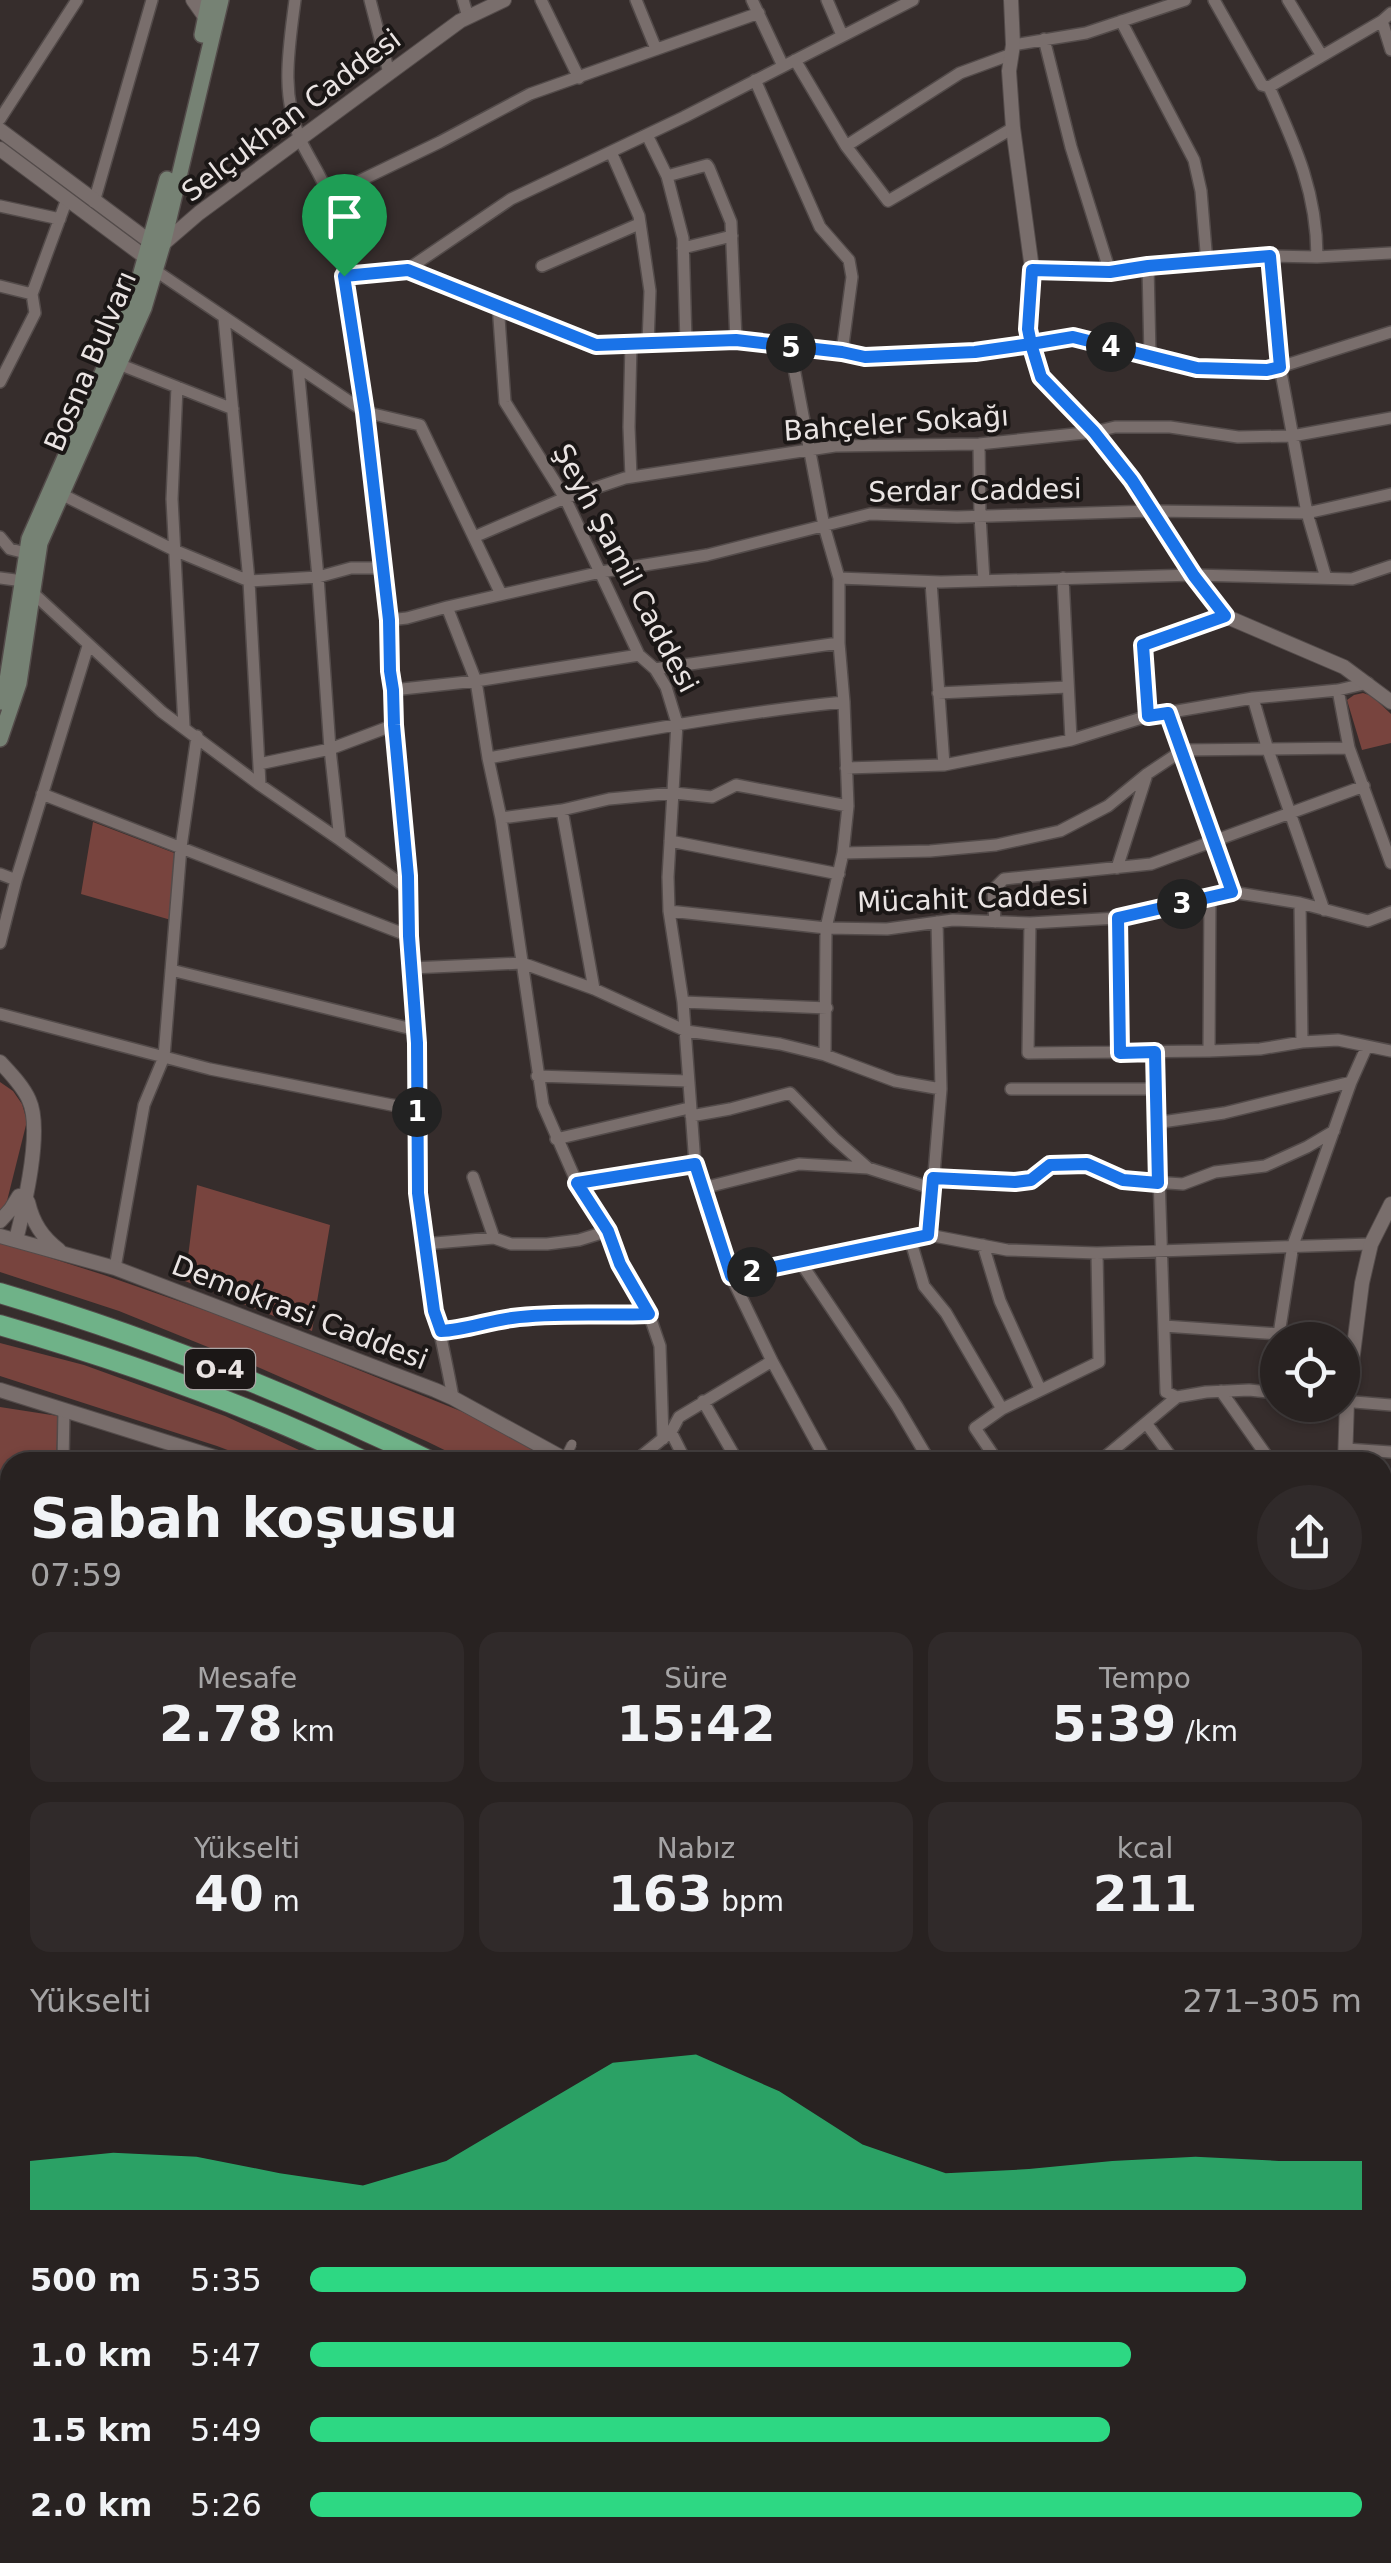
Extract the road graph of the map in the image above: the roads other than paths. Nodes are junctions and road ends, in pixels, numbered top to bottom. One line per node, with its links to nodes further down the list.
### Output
1 (77, 0): 35 (street)
2 (152, 0): 46 (street)
3 (193, 0): 23 (street)
4 (210, 0): 23 (main road, Bosna Bulvarı)
5 (221, 0): 23 (main road, Bosna Bulvarı)
6 (296, 0): 39 (street)
7 (370, 0): 31 (street)
8 (462, 0): 20 (street)
9 (504, 0): 20 (street, Selçukhan Caddesi)
10 (541, 0): 32 (street)
11 (636, 0): 26 (street)
12 (752, 0): 19 (street)
13 (826, 0): 24 (street)
14 (912, 0): 24 (street)
15 (1011, 0): 27 (street)
16 (1185, 0): 22 (street)
17 (1214, 0): 34 (street)
18 (1288, 0): 29 (street)
19 (759, 13): 26 (street); 30 (street)
20 (468, 17): 31 (street, Selçukhan Caddesi)
21 (1386, 17): 28 (street); 29 (street)
22 (1121, 21): 25 (street); 56 (street)
23 (210, 23): 53 (main road, Bosna Bulvarı)
24 (842, 35): 30 (street)
25 (1044, 39): 27 (street); 61 (street)
26 (656, 49): 32 (street)
27 (1013, 50): 36 (street); 40 (street)
28 (1391, 50)
29 (1322, 56): 34 (street)
30 (789, 63): 33 (street); 40 (street)
31 (389, 74): 39 (street, Selçukhan Caddesi)
32 (579, 78): 44 (street)
33 (755, 80): 38 (street); 74 (street)
34 (1269, 87): 55 (street)
35 (0, 120)
36 (1013, 128): 40 (street); 60 (street)
37 (0, 130): 46 (street)
38 (647, 135): 42 (street); 43 (street)
39 (300, 140): 44 (street); 53 (street, Selçukhan Caddesi)
40 (846, 146)
41 (0, 149): 45 (street)
42 (611, 152): 49 (street); 59 (street)
43 (667, 176): 50 (street); 51 (street)
44 (328, 196): 62 (street)
45 (67, 199): 48 (street); 53 (street)
46 (94, 202): 53 (street)
47 (0, 206): 48 (street)
48 (60, 219): 64 (street)
49 (639, 224): 57 (street); 70 (street)
50 (732, 236): 51 (street); 68 (street)
51 (684, 248): 69 (street)
52 (1391, 253): 55 (street)
53 (154, 255): 66 (street); 76 (main road, Bosna Bulvarı)
54 (1270, 256): 55 (street); 56 (street); 78 (street)
55 (1317, 257)
56 (1207, 262): 58 (street)
57 (542, 266)
58 (1148, 266): 61 (street); 75 (street)
59 (408, 270): 62 (street); 65 (street)
60 (1032, 270): 61 (street); 72 (street)
61 (1110, 272)
62 (344, 276): 82 (street)
63 (0, 286): 64 (street)
64 (32, 294): 79 (street)
65 (498, 304): 71 (street); 91 (street, Şeyh Şamil Caddesi)
66 (224, 318): 77 (street); 81 (street)
67 (1391, 332): 78 (street)
68 (736, 340): 69 (street); 73 (street)
69 (686, 342): 70 (street)
70 (648, 343): 71 (street)
71 (631, 344): 88 (street)
72 (1031, 344): 74 (street); 75 (street); 84 (street)
73 (790, 348): 74 (street); 87 (street)
74 (842, 352)
75 (1150, 356): 78 (street)
76 (113, 362): 80 (street); 89 (main road, Bosna Bulvarı); 99 (main road, Bosna Bulvarı)
77 (298, 367): 82 (street); 104 (street)
78 (1280, 367): 85 (street)
79 (0, 382)
80 (177, 387): 81 (street); 98 (street)
81 (233, 409): 109 (street)
82 (365, 412): 97 (street); 101 (street)
83 (1391, 418): 85 (street, Bahçeler Sokağı)
84 (1094, 432): 85 (street, Bahçeler Sokağı); 86 (street, Bahçeler Sokağı); 92 (street)
85 (1292, 436): 93 (street)
86 (980, 444): 87 (street, Bahçeler Sokağı); 94 (street)
87 (811, 450): 88 (street, Bahçeler Sokağı); 95 (street)
88 (632, 477): 91 (street, Bahçeler Sokağı)
89 (61, 494): 98 (street); 99 (main road, Bosna Bulvarı)
90 (1391, 494): 93 (street, Serdar Caddesi)
91 (565, 498): 97 (street, Bahçeler Sokağı); 102 (street, Şeyh Şamil Caddesi)
92 (1152, 511): 93 (street, Serdar Caddesi); 94 (street, Serdar Caddesi); 103 (street)
93 (1308, 513): 108 (street)
94 (980, 516): 95 (street, Serdar Caddesi); 110 (street)
95 (824, 526): 102 (street, Serdar Caddesi); 106 (street)
96 (0, 537): 99 (street)
97 (474, 537): 113 (street)
98 (174, 550): 109 (street); 135 (street)
99 (33, 555): 112 (main road, Bosna Bulvarı)
100 (1391, 566): 108 (street)
101 (382, 568): 104 (street); 116 (street)
102 (601, 572): 113 (street, Serdar Caddesi); 119 (street, Şeyh Şamil Caddesi)
103 (1194, 576): 107 (street); 108 (street); 115 (street)
104 (318, 577): 109 (street); 140 (street)
105 (0, 578): 112 (street)
106 (839, 578): 111 (street); 117 (street)
107 (1063, 578): 110 (street); 123 (street)
108 (1326, 578)
109 (249, 580): 144 (street)
110 (984, 580): 111 (street)
111 (930, 582): 126 (street)
112 (28, 587): 118 (street); 128 (main road, Bosna Bulvarı); 137 (main road, Bosna Bulvarı)
113 (501, 594): 114 (street, Serdar Caddesi)
114 (446, 606): 116 (street, Serdar Caddesi); 121 (street)
115 (1225, 616): 122 (street); 132 (street)
116 (389, 620): 124 (street)
117 (839, 643): 120 (street); 129 (street)
118 (88, 646): 135 (street); 151 (street)
119 (639, 655): 120 (street, Şeyh Şamil Caddesi); 121 (street)
120 (655, 669): 133 (street, Şeyh Şamil Caddesi)
121 (476, 681): 124 (street); 143 (street)
122 (1369, 683): 125 (street); 130 (street)
123 (1068, 687): 126 (street); 138 (street)
124 (393, 690): 134 (street)
125 (1338, 690): 127 (street); 139 (street)
126 (938, 694): 145 (street)
127 (1253, 698): 131 (street); 142 (street)
128 (0, 702)
129 (844, 702): 133 (street); 146 (street)
130 (1391, 702)
131 (1168, 713): 132 (street); 141 (street)
132 (1148, 716): 138 (street)
133 (677, 723): 143 (street); 150 (street, Şeyh Şamil Caddesi)
134 (394, 725): 140 (street); 166 (street)
135 (184, 726): 136 (street)
136 (197, 736): 148 (street); 159 (street)
137 (0, 739)
138 (1071, 740): 145 (street)
139 (1349, 748): 142 (street); 149 (street)
140 (330, 750): 144 (street); 156 (street)
141 (1182, 750): 142 (street); 147 (street); 158 (street)
142 (1268, 750): 154 (street)
143 (488, 758): 155 (street)
144 (260, 764): 148 (street)
145 (944, 764): 146 (street)
146 (846, 768): 152 (street)
147 (1147, 774): 160 (street); 162 (street)
148 (260, 785): 156 (street)
149 (1364, 786): 154 (street); 161 (street)
150 (674, 793): 152 (street); 153 (street); 157 (street, Şeyh Şamil Caddesi)
151 (42, 794): 159 (street); 165 (street)
152 (848, 806): 160 (street)
153 (562, 810): 155 (street); 183 (street)
154 (1290, 814): 158 (street); 170 (street)
155 (501, 818): 180 (street)
156 (340, 840): 166 (street)
157 (670, 841): 164 (street); 171 (street, Şeyh Şamil Caddesi)
158 (1216, 842): 162 (street); 167 (street)
159 (181, 847): 178 (street); 182 (street)
160 (843, 853): 164 (street)
161 (1391, 863)
162 (1117, 868): 175 (street)
163 (0, 874): 165 (street)
164 (839, 874): 177 (street)
165 (16, 880): 179 (street)
166 (408, 890): 178 (street)
167 (1232, 892): 168 (street, Mücahit Caddesi); 169 (street, Mücahit Caddesi)
168 (1210, 897): 173 (street, Mücahit Caddesi); 191 (street)
169 (1300, 903): 170 (street, Mücahit Caddesi); 189 (street)
170 (1324, 910): 172 (street, Mücahit Caddesi)
171 (670, 911): 177 (street, Mücahit Caddesi); 184 (street, Şeyh Şamil Caddesi)
172 (1391, 912)
173 (1118, 918): 176 (street, Mücahit Caddesi); 194 (street)
174 (937, 922): 175 (street, Mücahit Caddesi); 177 (street, Mücahit Caddesi); 201 (street)
175 (995, 922): 176 (street, Mücahit Caddesi)
176 (1030, 923): 194 (street)
177 (826, 928): 185 (street)
178 (409, 936): 181 (street)
179 (0, 943)
180 (522, 963): 181 (street); 183 (street); 198 (street)
181 (411, 968): 187 (street)
182 (171, 970): 187 (street); 196 (street)
183 (594, 989): 188 (street)
184 (683, 1002): 185 (street); 188 (street, Şeyh Şamil Caddesi)
185 (827, 1008): 195 (street)
186 (0, 1014): 196 (street)
187 (416, 1030): 204 (street)
188 (686, 1032): 195 (street); 199 (street, Şeyh Şamil Caddesi)
189 (1302, 1042): 190 (street); 191 (street)
190 (1367, 1046): 192 (street); 200 (street)
191 (1209, 1051): 193 (street)
192 (1391, 1051)
193 (1155, 1052): 194 (street); 203 (street)
194 (1120, 1053)
195 (825, 1055): 201 (street)
196 (164, 1057): 204 (street); 231 (street)
197 (0, 1062): 216 (street)
198 (537, 1076): 199 (street); 208 (street)
199 (688, 1081): 205 (street, Şeyh Şamil Caddesi)
200 (1351, 1082): 206 (street); 207 (street)
201 (941, 1089): 213 (street)
202 (1011, 1089): 203 (street)
203 (1155, 1089): 206 (street)
204 (417, 1110): 223 (street)
205 (690, 1112): 208 (street); 209 (street, Şeyh Şamil Caddesi); 210 (street)
206 (1155, 1123): 214 (street)
207 (1334, 1131): 214 (street); 226 (street)
208 (556, 1138): 212 (street)
209 (695, 1164): 212 (street); 215 (street, Şeyh Şamil Caddesi)
210 (868, 1168): 213 (street); 215 (street)
211 (473, 1176): 222 (street)
212 (577, 1183): 219 (street)
213 (932, 1183): 214 (street); 220 (street)
214 (1158, 1183): 227 (street)
215 (703, 1188): 232 (street, Şeyh Şamil Caddesi)
216 (23, 1196): 218 (street); 221 (street); 228 (street)
217 (1391, 1204): 224 (street)
218 (0, 1221)
219 (608, 1231): 222 (street); 235 (street)
220 (928, 1235): 225 (street); 230 (street); 253 (street)
221 (9, 1238): 228 (street, Demokrasi Caddesi)
222 (494, 1238): 223 (street)
223 (424, 1244): 240 (street)
224 (1371, 1244): 226 (street); 237 (street)
225 (982, 1245): 229 (street); 245 (street)
226 (1293, 1246): 227 (street); 236 (street)
227 (1160, 1250): 229 (street); 238 (street)
228 (64, 1253): 231 (street, Demokrasi Caddesi)
229 (1097, 1253): 245 (street)
230 (801, 1263): 232 (street); 269 (street)
231 (115, 1268): 248 (street, Demokrasi Caddesi)
232 (731, 1276): 242 (street, Şeyh Şamil Caddesi)
233 (0, 1281): 243 (highway)
234 (0, 1293): 243 (highway, O-4)
235 (649, 1314): 240 (street); 257 (street)
236 (1281, 1322)
237 (1354, 1322)
238 (1164, 1326): 241 (street); 249 (street)
239 (0, 1327): 261 (highway, O-4)
240 (441, 1331): 248 (street)
241 (1260, 1333)
242 (772, 1361): 250 (street); 268 (street, Şeyh Şamil Caddesi)
243 (246, 1378): 262 (highway, O-4)
244 (0, 1390): 254 (street)
245 (1040, 1390): 253 (street)
246 (1260, 1391): 247 (street)
247 (1221, 1392): 249 (street); 273 (street)
248 (454, 1398): 263 (street, Demokrasi Caddesi)
249 (1177, 1398): 256 (street)
250 (703, 1401): 257 (street); 267 (street)
251 (1360, 1402): 252 (street)
252 (1391, 1405)
253 (1002, 1409): 270 (street)
254 (64, 1410): 259 (street); 260 (street)
255 (1345, 1422): 274 (street)
256 (1146, 1423): 271 (street); 272 (street)
257 (667, 1436): 265 (street); 266 (street)
258 (572, 1444): 264 (street, bridge)
259 (63, 1452)
260 (198, 1452)
261 (345, 1452)
262 (412, 1452)
263 (548, 1452)
264 (569, 1452)
265 (647, 1452)
266 (679, 1452)
267 (732, 1452)
268 (821, 1452)
269 (924, 1452)
270 (991, 1452)
271 (1111, 1452)
272 (1168, 1452)
273 (1264, 1452)
274 (1345, 1452)

